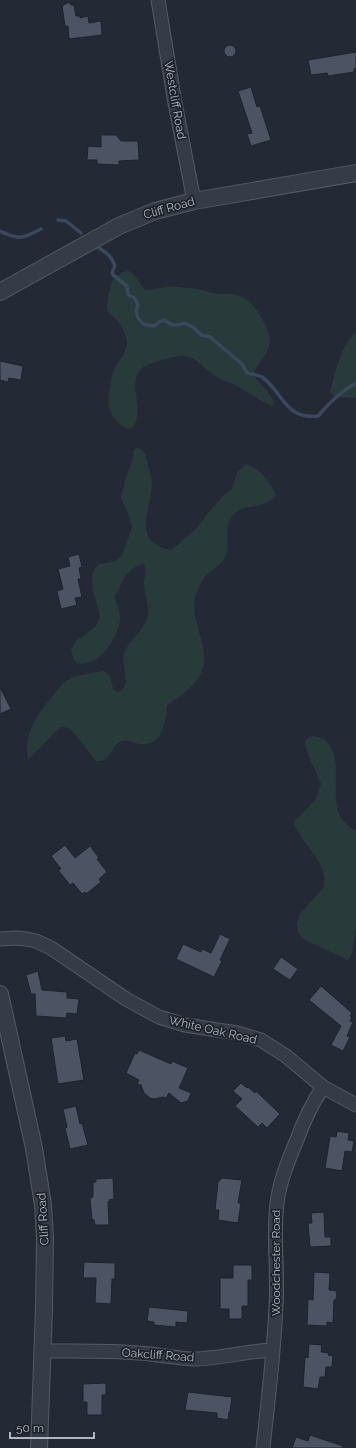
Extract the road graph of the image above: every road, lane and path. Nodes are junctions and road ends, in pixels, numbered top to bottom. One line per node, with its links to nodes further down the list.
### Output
1 (158, 0): 3 (street, Westcliff Road)
2 (356, 173): 3 (street, Cliff Road)
3 (194, 200): 4 (street, Cliff Road)
4 (0, 292)
5 (0, 939): 7 (street, White Oak Road)
6 (0, 994): 10 (street, Cliff Road)
7 (323, 1087): 8 (street, White Oak Road); 9 (street, Woodchester Road)
8 (356, 1105)
9 (273, 1350): 10 (street, Oakcliff Road); 12 (street, Woodchester Road)
10 (43, 1351): 11 (street, Cliff Road)
11 (39, 1448)
12 (263, 1448)

